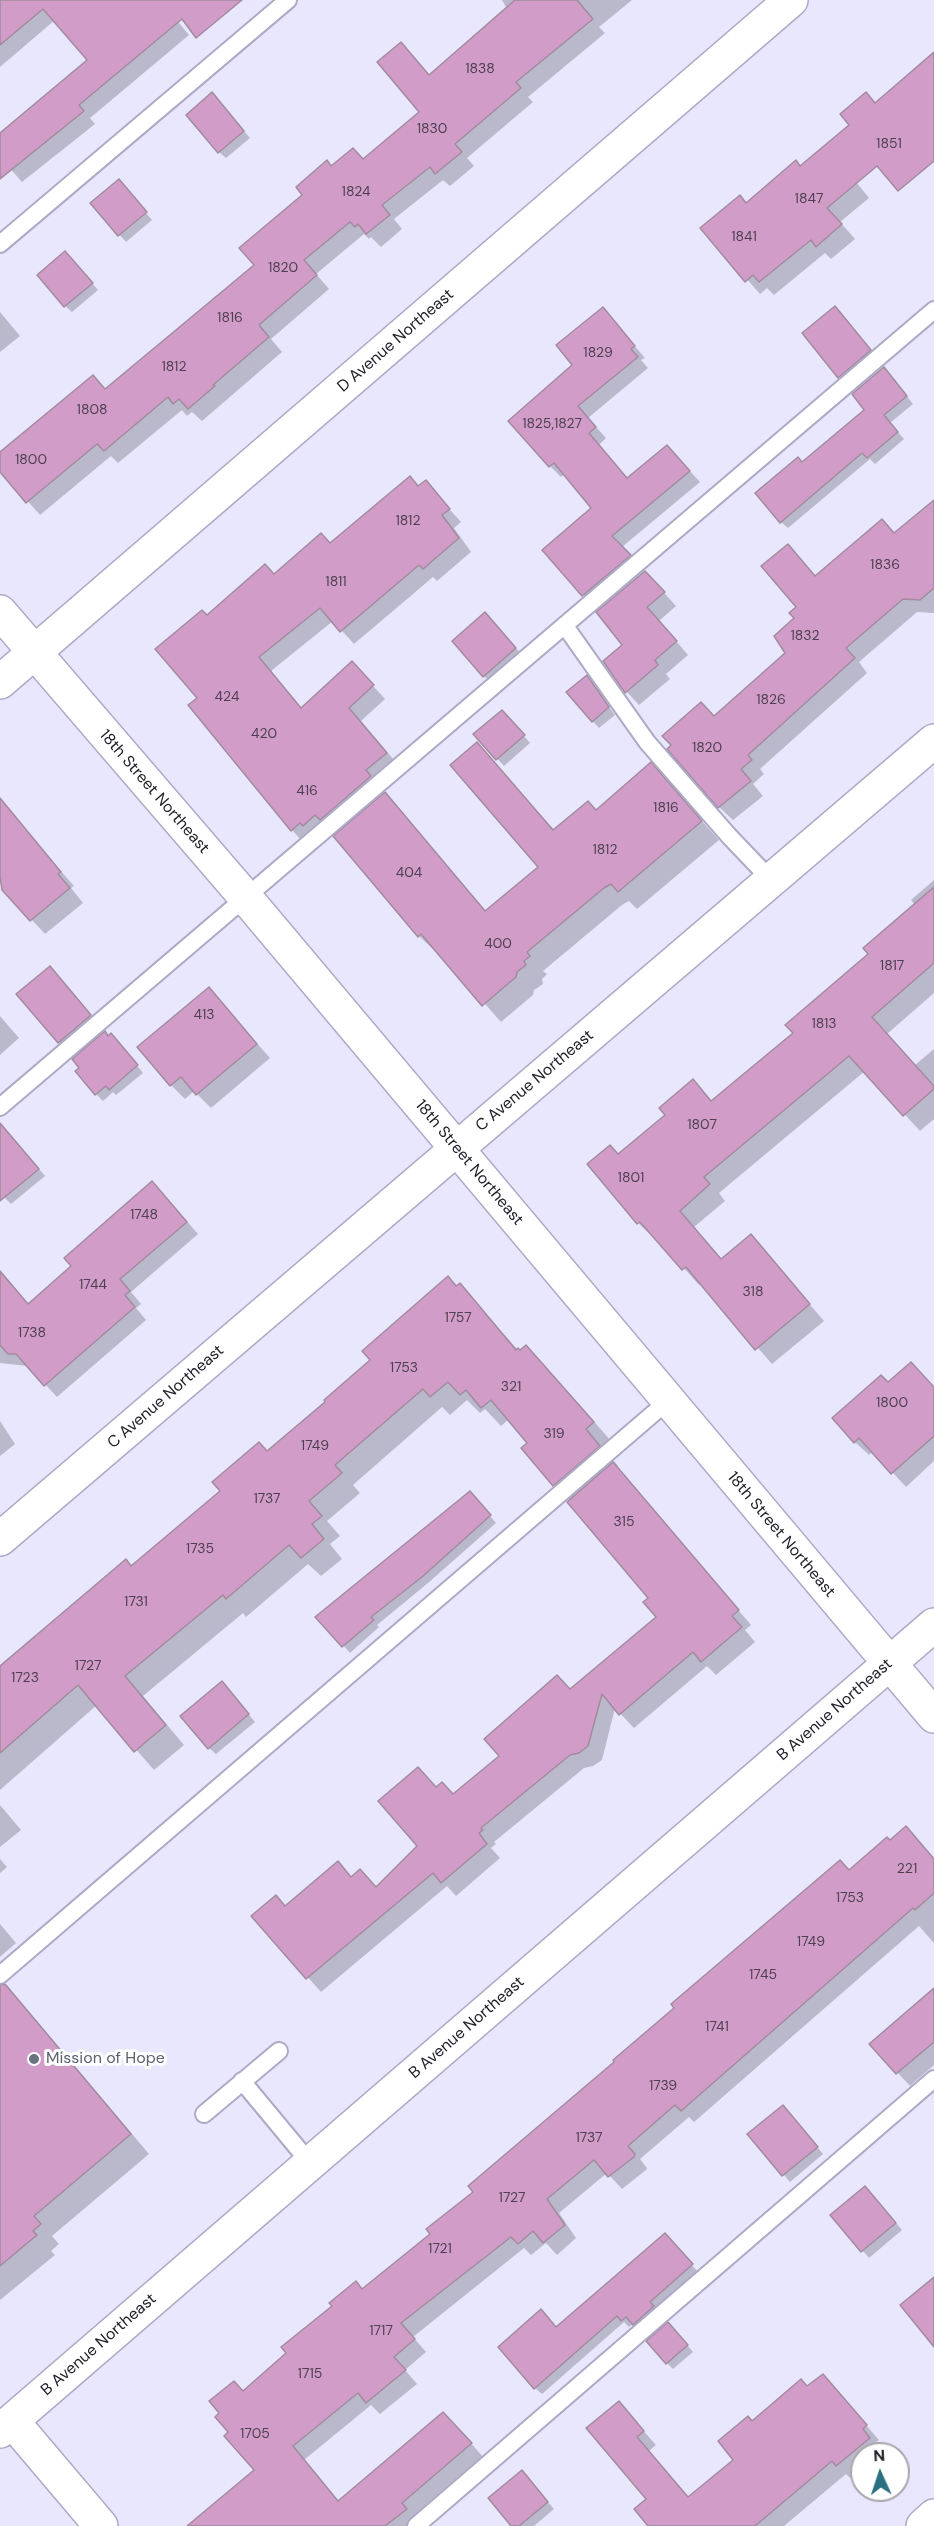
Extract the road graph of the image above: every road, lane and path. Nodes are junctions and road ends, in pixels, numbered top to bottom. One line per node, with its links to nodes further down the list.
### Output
1 (288, 0): 3 (lane)
2 (791, 0): 7 (street, D Avenue Northeast)
3 (0, 244)
4 (934, 310): 6 (lane)
5 (0, 612): 7 (street, 18th Street Northeast)
6 (565, 626): 10 (lane); 11 (lane)
7 (34, 653): 8 (street, D Avenue Northeast); 11 (street, 18th Street Northeast)
8 (0, 682)
9 (934, 741): 10 (street, C Avenue Northeast)
10 (771, 880): 13 (street, C Avenue Northeast)
11 (246, 898): 12 (lane); 13 (street, 18th Street Northeast)
12 (0, 1107)
13 (456, 1148): 14 (street, 18th Street Northeast); 15 (street, C Avenue Northeast)
14 (669, 1400): 17 (street, 18th Street Northeast); 19 (lane)
15 (0, 1539)
16 (934, 1625): 17 (street, B Avenue Northeast)
17 (890, 1663): 18 (street, 18th Street Northeast); 24 (street, B Avenue Northeast)
18 (934, 1716)
19 (0, 1975)
20 (279, 2051): 22 (lane)
21 (934, 2079): 28 (lane)
22 (242, 2082): 23 (lane); 24 (lane)
23 (204, 2114)
24 (310, 2163): 25 (street, B Avenue Northeast)
25 (3, 2426): 27 (street)
26 (934, 2516): 29 (street)
27 (101, 2526)
28 (416, 2526)
29 (923, 2526)

